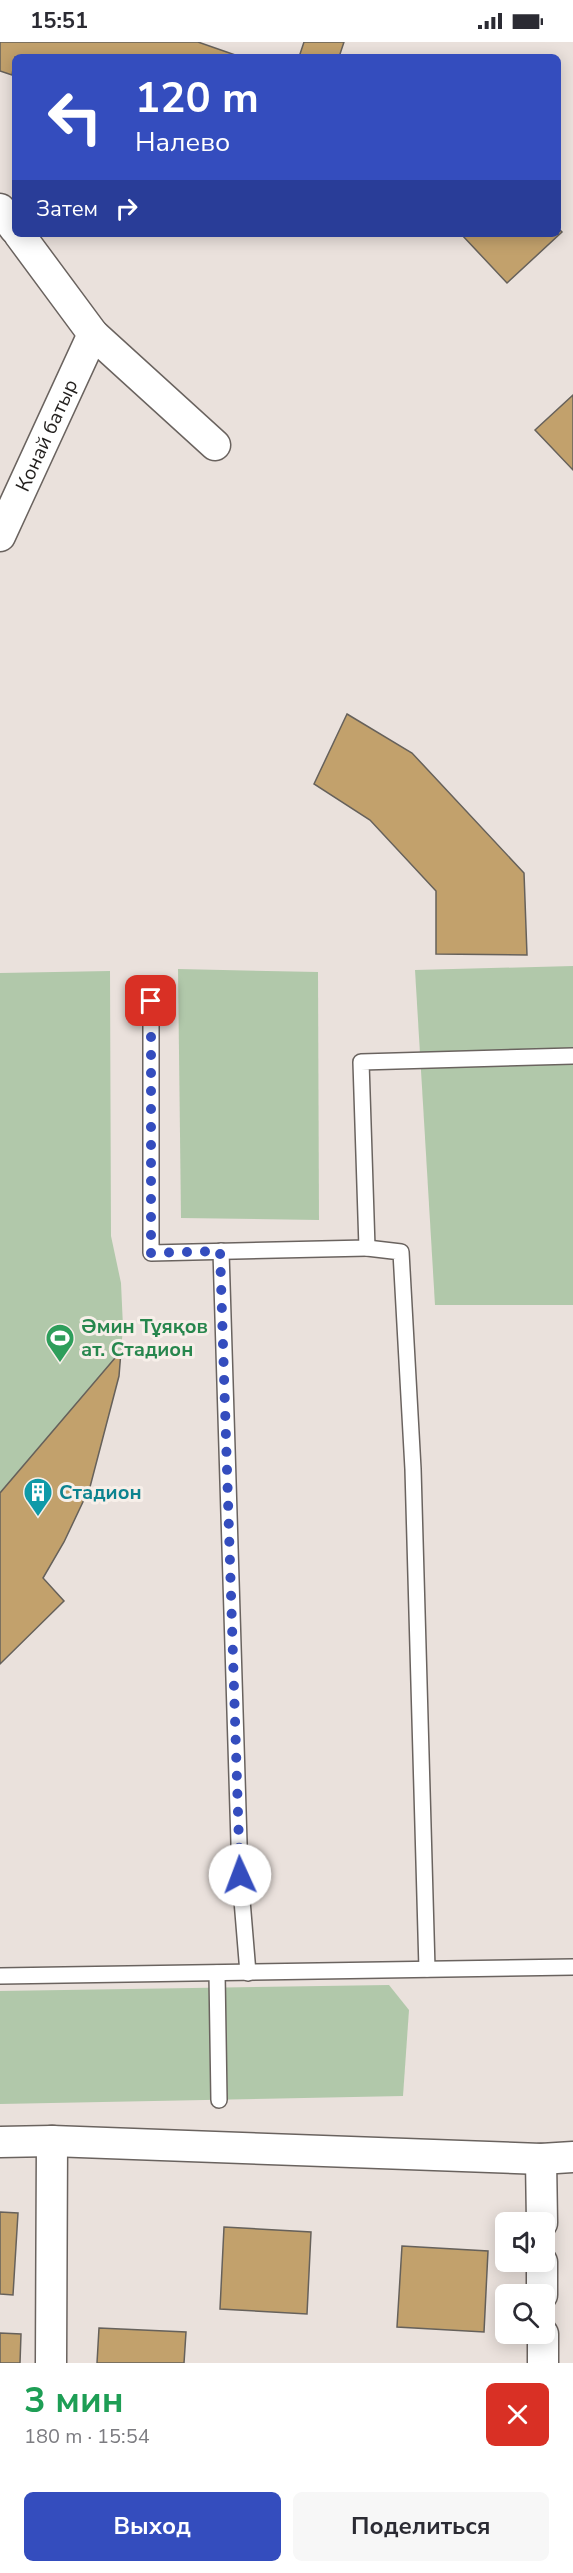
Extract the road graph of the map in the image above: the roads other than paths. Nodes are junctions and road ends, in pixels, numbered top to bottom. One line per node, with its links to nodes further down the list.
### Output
1 (0, 209): 2 (street)
2 (12, 225)
3 (21, 237): 4 (street)
4 (93, 334): 5 (street); 6 (street, Конай батыр)
5 (215, 445)
6 (0, 536)
7 (151, 1001): 10 (lane)
8 (573, 1056): 9 (lane)
9 (367, 1248): 10 (lane); 12 (lane)
10 (220, 1251): 13 (lane)
11 (573, 1967): 12 (lane)
12 (427, 1969): 13 (lane)
13 (248, 1972): 14 (lane)
14 (217, 1973): 15 (lane); 16 (lane)
15 (0, 1976)
16 (219, 2100)
17 (52, 2141): 18 (street); 20 (street); 23 (street)
18 (0, 2142)
19 (573, 2157): 20 (street)
20 (541, 2158): 21 (street)
21 (542, 2212)
22 (543, 2344): 24 (street)
23 (51, 2363)
24 (543, 2363)

